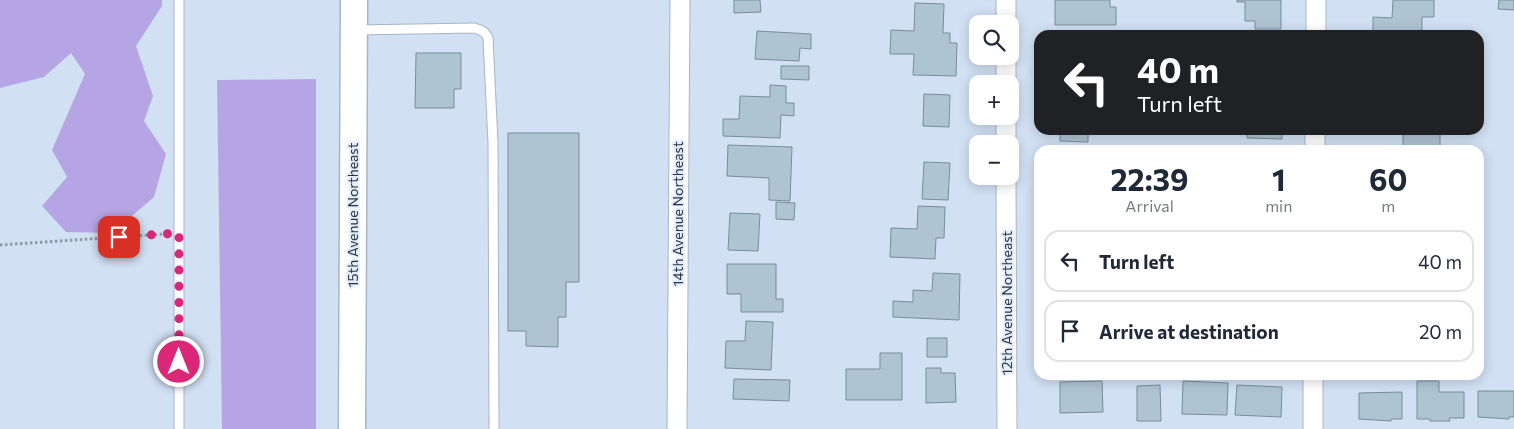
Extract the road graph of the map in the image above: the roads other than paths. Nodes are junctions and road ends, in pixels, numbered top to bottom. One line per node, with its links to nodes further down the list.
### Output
1 (180, 0): 11 (lane)
2 (354, 0): 7 (main road, 15th Avenue Northeast)
3 (680, 0): 14 (street, 14th Avenue Northeast)
4 (1006, 0): 6 (street)
5 (1316, 0): 8 (street)
6 (1006, 15)
7 (354, 30): 12 (main road, 15th Avenue Northeast); 13 (lane)
8 (1316, 30)
9 (1006, 185): 15 (street, 12th Avenue Northeast)
10 (1313, 380): 16 (street)
11 (179, 429)
12 (352, 429)
13 (494, 429)
14 (677, 429)
15 (1007, 429)
16 (1312, 429)

